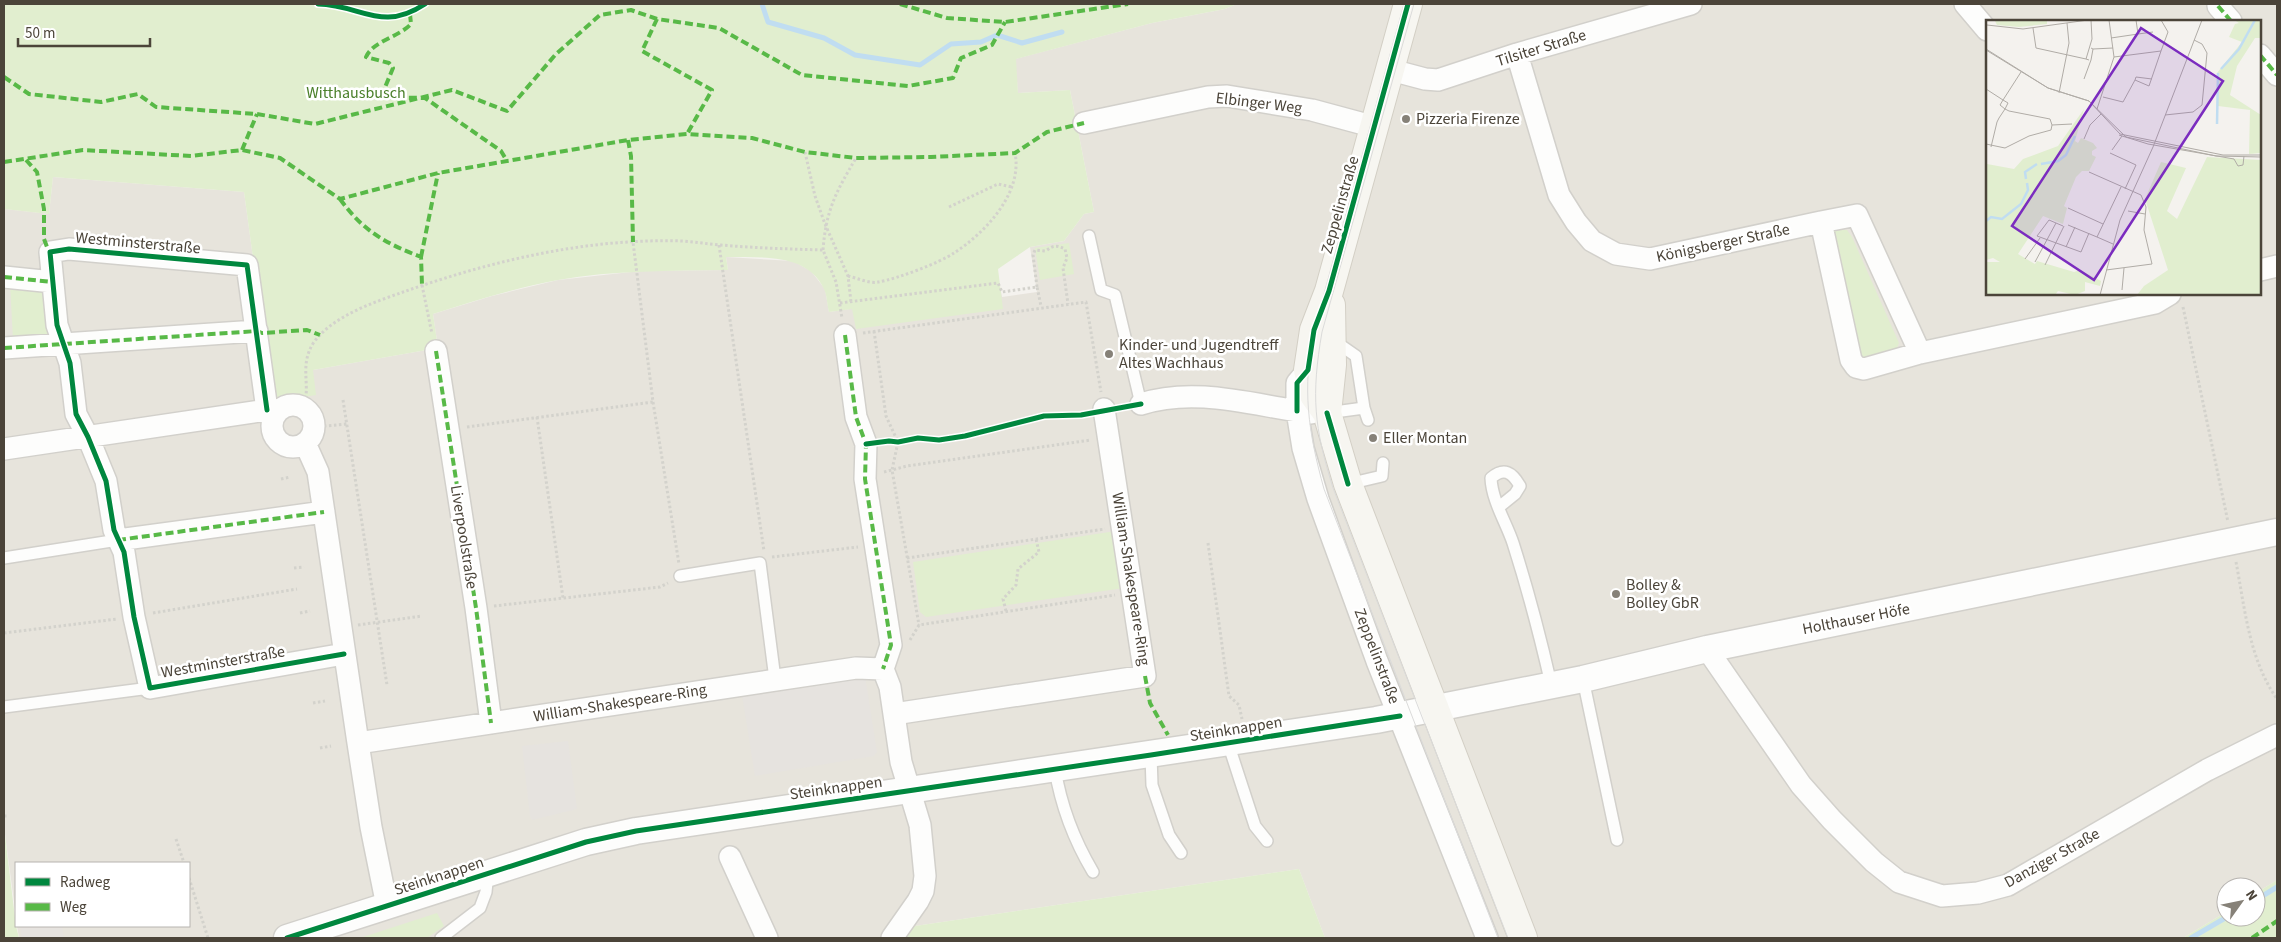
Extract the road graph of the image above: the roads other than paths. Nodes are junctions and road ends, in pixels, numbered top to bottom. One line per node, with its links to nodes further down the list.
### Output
1 (1408, 4): 7 (main road, Zeppelinstraße)
2 (1691, 4): 5 (street, Tilsiter Straße)
3 (1965, 4): 4 (street)
4 (1986, 29)
5 (1517, 54): 7 (street, Tilsiter Straße); 11 (street, Königsberger Straße)
6 (2261, 56): 8 (street)
7 (1391, 70): 10 (main road, Zeppelinstraße)
8 (2277, 75)
9 (1084, 123): 10 (street, Elbinger Weg)
10 (1375, 126): 17 (main road, Zeppelinstraße)
11 (1821, 222): 25 (street, Königsberger Straße); 25 (street)
12 (1089, 236): 27 (lane)
13 (2277, 266): 14 (street)
14 (2261, 270)
15 (4, 277): 16 (street)
16 (53, 282): 19 (street, Westminsterstraße); 22 (street, Westminsterstraße)
17 (1329, 291): 21 (main road, Zeppelinstraße); 26 (main road, Zeppelinstraße)
18 (2176, 298): 25 (street)
19 (257, 331): 22 (street); 31 (street, Westminsterstraße)
20 (844, 335): 47 (street)
21 (1332, 339): 28 (lane); 32 (main road, Zeppelinstraße)
22 (62, 344): 23 (street); 35 (street, Westminsterstraße)
23 (4, 348)
24 (436, 351): 56 (street, Liverpoolstraße)
25 (1920, 353)
26 (1308, 370): 30 (street, Zeppelinstraße); 32 (main road, Zeppelinstraße)
27 (1141, 404): 30 (street)
28 (1364, 408): 32 (lane); 33 (lane)
29 (1104, 410): 54 (street, William-Shakespeare-Ring)
30 (1298, 411): 32 (street); 55 (street, Zeppelinstraße)
31 (271, 412): 34 (street); 34 (street, Westminsterstraße); 35 (street)
32 (1327, 413): 38 (main road, Zeppelinstraße)
33 (1368, 420)
34 (309, 435): 40 (street)
35 (88, 437): 36 (street); 42 (street, Westminsterstraße)
36 (4, 449)
37 (1383, 463): 38 (lane)
38 (1348, 484): 53 (main road, Zeppelinstraße)
39 (1499, 507): 50 (lane)
40 (324, 512): 42 (street); 46 (street)
41 (2277, 532): 45 (street, Holthauser Höfe)
42 (118, 540): 43 (lane); 51 (street, Westminsterstraße)
43 (4, 558)
44 (680, 576): 49 (lane)
45 (1707, 649): 48 (street, Holthauser Höfe); 58 (street, Danziger Straße)
46 (344, 654): 51 (street, Westminsterstraße); 59 (street)
47 (883, 669): 49 (street, William-Shakespeare-Ring); 54 (street)
48 (1583, 678): 50 (street, Holthauser Höfe); 63 (lane)
49 (775, 679): 56 (street, William-Shakespeare-Ring)
50 (1551, 684): 53 (street, Holthauser Höfe)
51 (150, 688): 52 (lane, Westminsterstraße)
52 (4, 708)
53 (1435, 709): 55 (street, Steinknappen); 75 (main road, Zeppelinstraße)
54 (894, 714): 62 (street)
55 (1400, 716): 57 (street, Steinknappen); 74 (street, Zeppelinstraße)
56 (491, 723): 59 (street, William-Shakespeare-Ring)
57 (1236, 734): 60 (street, Steinknappen); 64 (lane)
58 (2277, 735)
59 (358, 743): 69 (street)
60 (1151, 755): 61 (street, Steinknappen); 65 (lane)
61 (1055, 769): 62 (street, Steinknappen); 67 (lane)
62 (910, 790): 68 (street, Steinknappen); 73 (street)
63 (1617, 840)
64 (1267, 841)
65 (1181, 852)
66 (730, 857): 72 (street)
67 (1093, 872)
68 (488, 873): 69 (street, Steinknappen); 71 (lane, Steinknappen)
69 (387, 906): 70 (street, Steinknappen)
70 (288, 938)
71 (441, 938)
72 (767, 938)
73 (892, 938)
74 (1487, 938)
75 (1523, 938)

